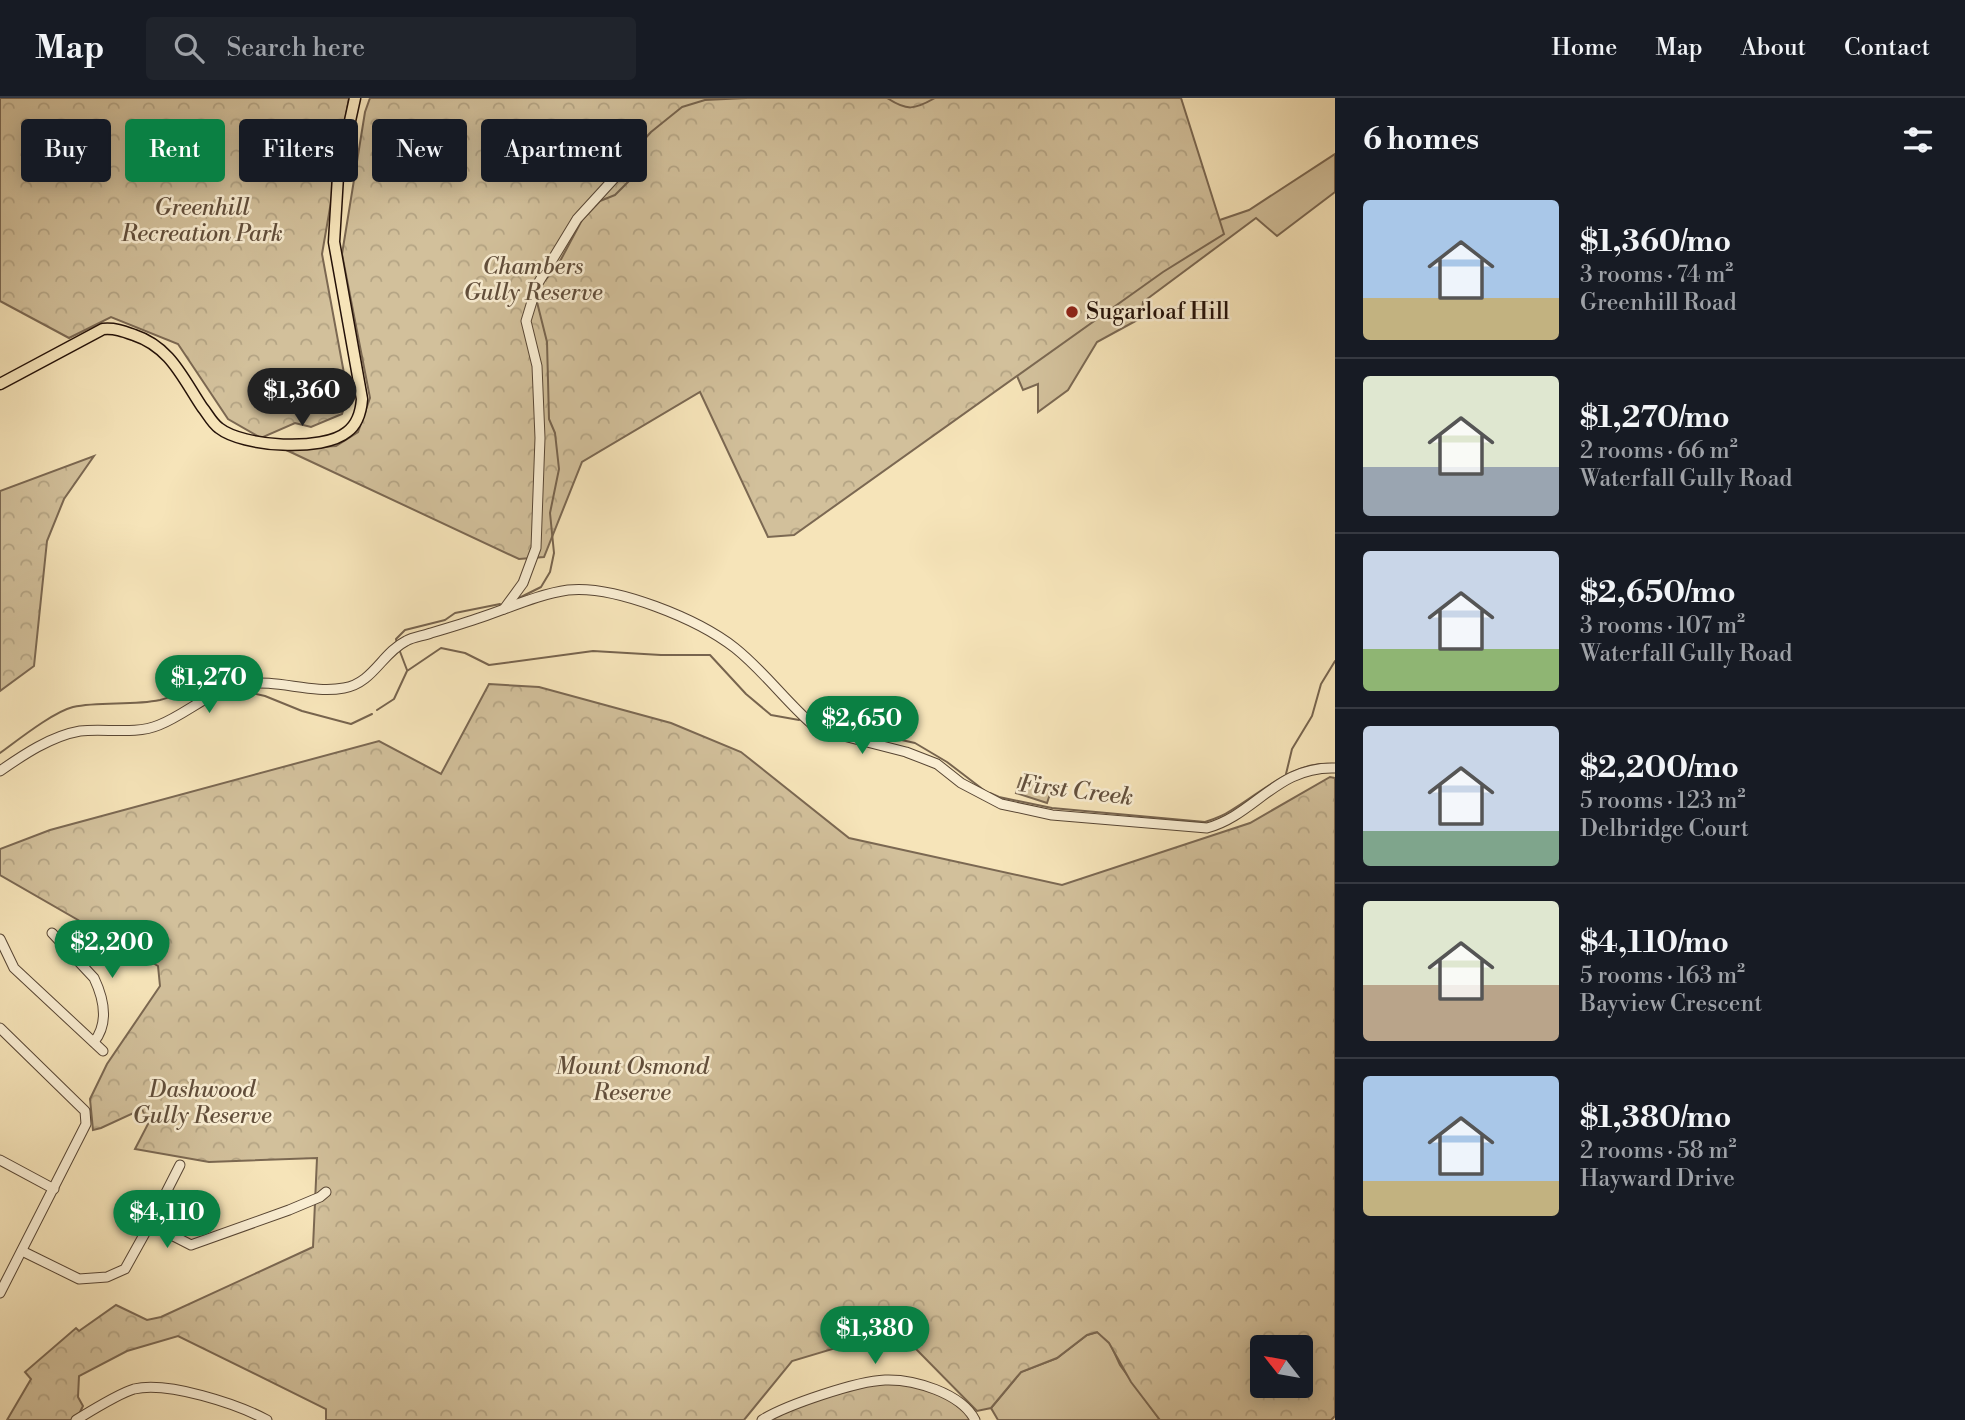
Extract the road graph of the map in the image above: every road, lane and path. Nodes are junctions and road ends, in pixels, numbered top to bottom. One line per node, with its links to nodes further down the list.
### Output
1 (355, 98): 3 (main road)
2 (611, 182): 4 (street)
3 (0, 384)
4 (503, 610): 5 (street); 6 (street)
5 (1335, 768)
6 (0, 771)
7 (52, 933): 10 (street)
8 (0, 939): 12 (street)
9 (77, 944): 10 (street)
10 (69, 953): 12 (street)
11 (0, 1028): 16 (street)
12 (94, 1042): 13 (street)
13 (103, 1051)
14 (0, 1160): 16 (street)
15 (180, 1165): 18 (street)
16 (54, 1189): 19 (street)
17 (326, 1192): 18 (street)
18 (150, 1224): 19 (street)
19 (22, 1251): 20 (street)
20 (0, 1293)
21 (76, 1420): 22 (street)
22 (267, 1420)
23 (762, 1420): 24 (street)
24 (975, 1420)

